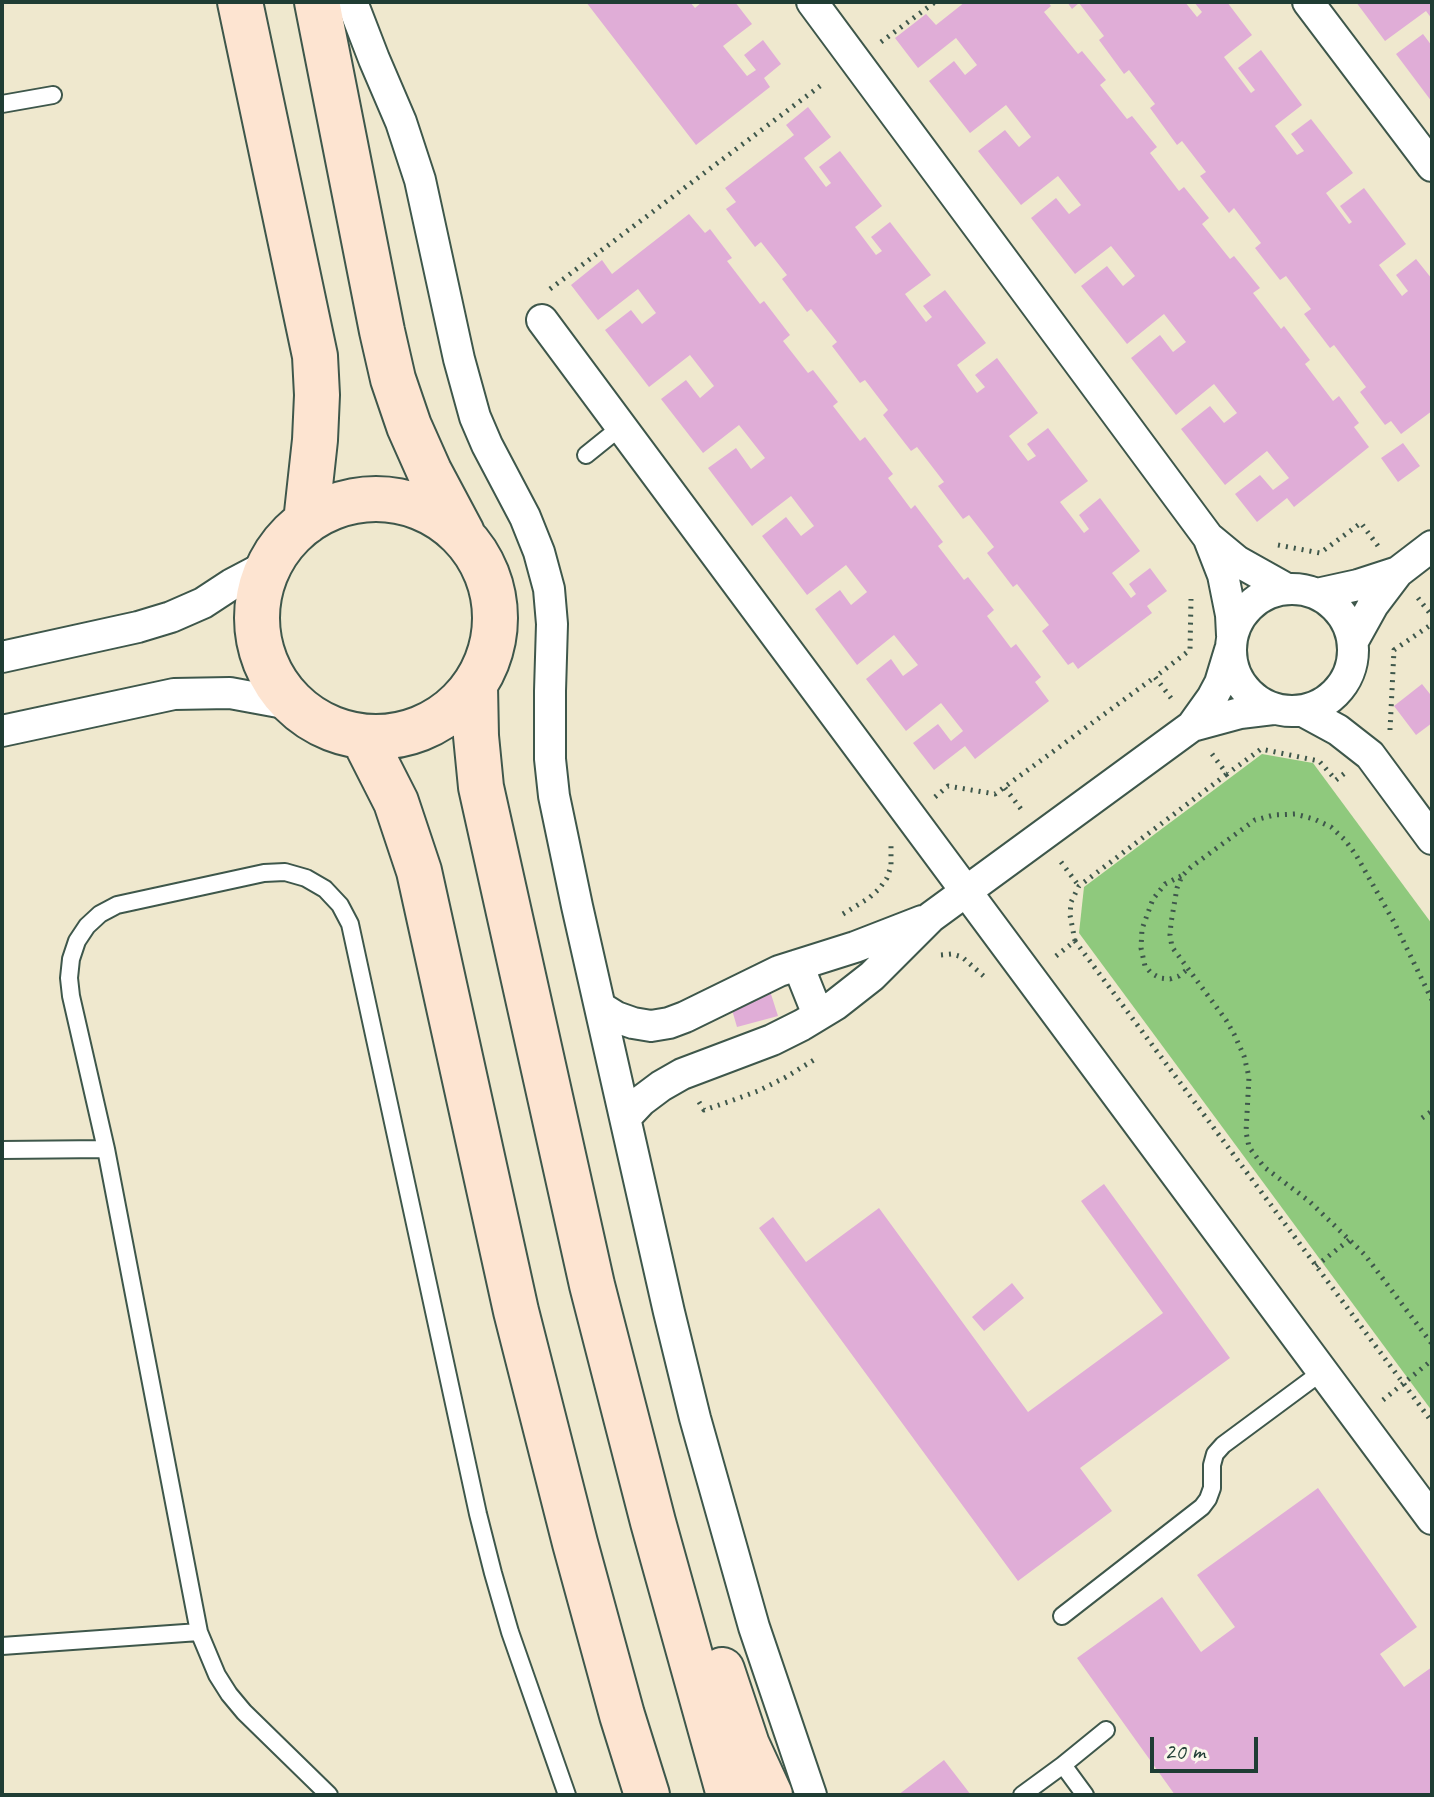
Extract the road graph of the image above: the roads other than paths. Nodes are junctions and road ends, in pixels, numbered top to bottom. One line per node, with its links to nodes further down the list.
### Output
1 (240, 2): 12 (main road)
2 (317, 2): 14 (main road)
3 (352, 2): 36 (street)
4 (812, 2): 13 (street)
5 (1308, 2): 8 (street)
6 (53, 95): 7 (lane)
7 (2, 104)
8 (1432, 166)
9 (542, 320): 10 (street)
10 (622, 426): 11 (lane); 33 (street)
11 (586, 455)
12 (306, 522): 14 (main road); 16 (main road)
13 (1208, 537): 18 (street); 21 (street)
14 (467, 542): 24 (main road)
15 (1432, 546): 17 (street)
16 (270, 564): 22 (street); 25 (main road)
17 (1398, 572): 19 (street); 20 (street)
18 (1287, 589): 19 (street); 21 (street)
19 (1317, 594): 20 (street)
20 (1353, 641): 23 (street)
21 (1231, 642): 26 (street); 28 (street)
22 (2, 657)
23 (1343, 685): 27 (street); 31 (street)
24 (475, 686): 30 (main road); 43 (main road)
25 (295, 705): 29 (street); 30 (main road)
26 (1273, 709): 27 (street); 28 (street)
27 (1303, 711): 31 (street)
28 (1192, 726): 33 (street)
29 (2, 731)
30 (363, 737): 51 (main road)
31 (1370, 755): 32 (street)
32 (1432, 839)
33 (966, 893): 34 (street); 41 (street)
34 (931, 917): 35 (street); 37 (street)
35 (798, 965): 36 (street); 37 (street)
36 (600, 1007): 38 (street)
37 (818, 1015): 38 (street)
38 (625, 1118): 54 (street)
39 (106, 1149): 40 (lane); 45 (lane); 50 (lane)
40 (2, 1150)
41 (1323, 1371): 42 (street); 44 (lane)
42 (1432, 1519)
43 (653, 1522): 52 (main road); 53 (main road)
44 (1062, 1616)
45 (199, 1632): 46 (lane); 49 (lane)
46 (2, 1646)
47 (1106, 1730): 48 (lane)
48 (1063, 1765): 55 (lane); 56 (lane)
49 (329, 1795)
50 (567, 1795)
51 (647, 1795)
52 (729, 1795)
53 (770, 1795)
54 (811, 1795)
55 (1022, 1795)
56 (1085, 1795)

